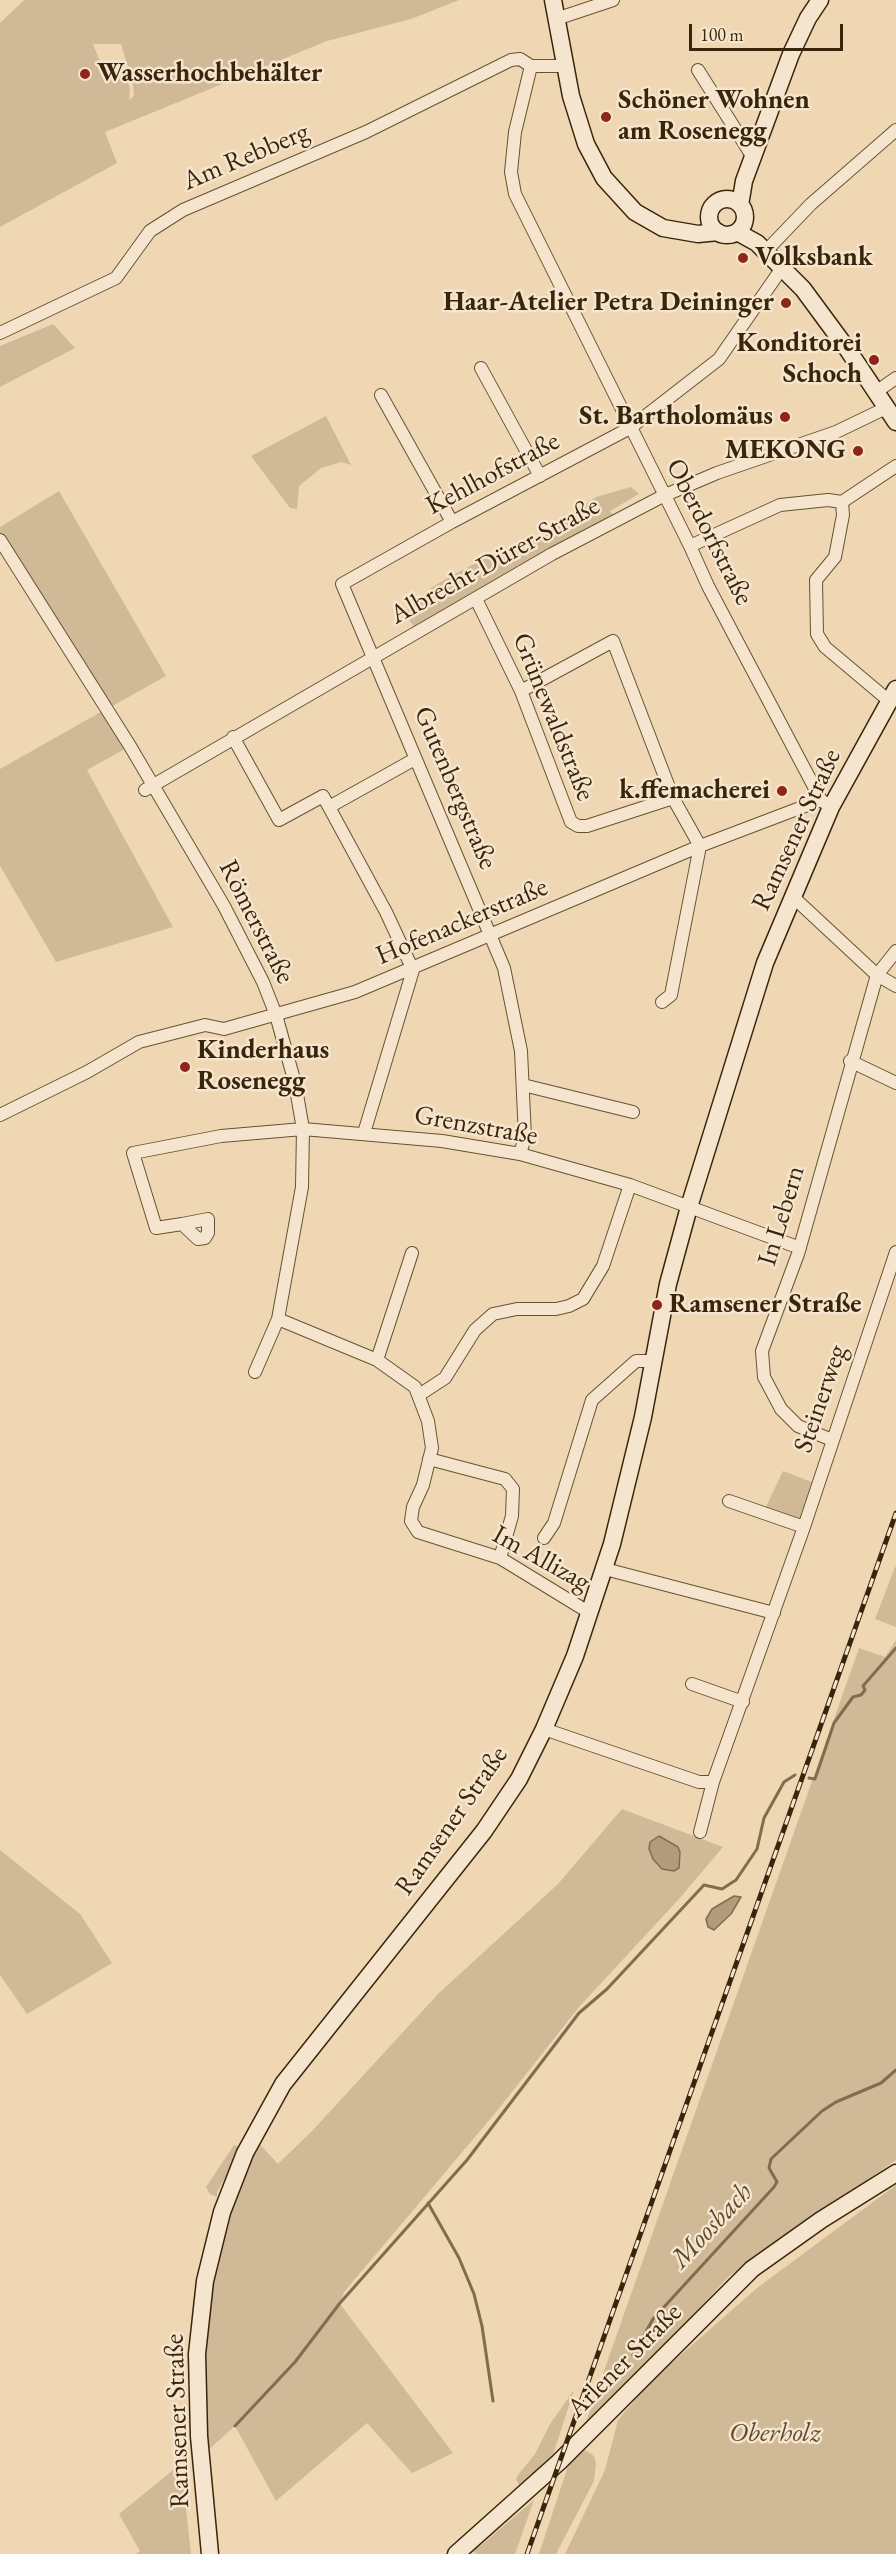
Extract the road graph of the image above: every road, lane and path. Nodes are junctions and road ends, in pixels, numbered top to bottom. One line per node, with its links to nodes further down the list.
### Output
1 (553, 0): 4 (main road)
2 (613, 0): 4 (street)
3 (820, 0): 9 (main road)
4 (556, 19): 6 (main road)
5 (531, 66): 6 (street); 16 (street, Am Rebberg); 23 (street, Oberdorfstraße)
6 (564, 66): 13 (main road)
7 (698, 70): 9 (street)
8 (896, 130): 14 (street)
9 (754, 159): 10 (main road)
10 (738, 214): 11 (main road); 12 (main road); 14 (main road)
11 (709, 217): 12 (main road); 13 (main road)
12 (718, 232): 13 (main road)
13 (686, 233)
14 (762, 247): 15 (main road)
15 (782, 268): 19 (main road); 23 (street, Kehlhofstraße)
16 (0, 333)
17 (481, 368): 25 (street)
18 (896, 378): 19 (street)
19 (876, 392): 21 (main road)
20 (381, 395): 28 (street)
21 (886, 408): 22 (main road); 26 (street, Albrecht-Dürer-Straße)
22 (896, 422)
23 (630, 428): 25 (street, Kehlhofstraße); 26 (street, Oberdorfstraße)
24 (896, 466): 27 (street)
25 (540, 476): 28 (street, Kehlhofstraße)
26 (663, 496): 30 (street, Oberdorfstraße); 32 (street, Albrecht-Dürer-Straße)
27 (842, 502): 30 (street); 35 (street)
28 (452, 522): 31 (street, Kehlhofstraße)
29 (0, 540): 38 (street, Römerstraße)
30 (690, 546): 40 (street, Oberdorfstraße)
31 (342, 584): 33 (street, Gutenbergstraße)
32 (476, 599): 33 (street, Albrecht-Dürer-Straße); 34 (street, Grünewaldstraße)
33 (373, 657): 36 (street, Albrecht-Dürer-Straße); 37 (street, Gutenbergstraße)
34 (521, 691): 39 (street, Grünewaldstraße); 39 (street)
35 (892, 694): 40 (main road, Ramsener Straße)
36 (233, 737): 38 (street, Albrecht-Dürer-Straße); 41 (street)
37 (415, 759): 41 (street); 44 (street, Gutenbergstraße)
38 (149, 788): 50 (street, Römerstraße)
39 (673, 798): 42 (street)
40 (826, 803): 42 (street, Hofenackerstraße); 43 (main road, Ramsener Straße)
41 (329, 807): 46 (street)
42 (700, 846): 44 (street, Hofenackerstraße); 49 (street)
43 (792, 896): 47 (street); 60 (main road, Ramsener Straße)
44 (492, 936): 46 (street, Hofenackerstraße); 53 (street, Gutenbergstraße)
45 (896, 951): 47 (street)
46 (412, 970): 50 (street, Hofenackerstraße); 57 (street)
47 (877, 975): 48 (street); 51 (street, In Lebern)
48 (896, 986)
49 (662, 1002)
50 (276, 1015): 55 (street, Hofenackerstraße); 56 (street, Römerstraße)
51 (850, 1061): 52 (street); 62 (street, In Lebern)
52 (896, 1083)
53 (523, 1085): 54 (street); 58 (street, Gutenbergstraße)
54 (633, 1112)
55 (0, 1114)
56 (303, 1129): 57 (street, Grenzstraße); 61 (street, Grenzstraße); 65 (street, Römerstraße)
57 (364, 1133): 58 (street, Grenzstraße)
58 (520, 1154): 59 (street, Grenzstraße)
59 (630, 1185): 60 (street, Grenzstraße); 69 (street)
60 (689, 1207): 62 (street, Grenzstraße); 67 (main road, Ramsener Straße)
61 (182, 1224)
62 (800, 1248): 70 (street, In Lebern)
63 (896, 1252): 70 (street, Steinerweg)
64 (412, 1253): 66 (street)
65 (278, 1319): 66 (street, Im Allizag); 68 (street, Römerstraße)
66 (377, 1360): 69 (street, Im Allizag)
67 (653, 1361): 74 (street); 76 (main road, Ramsener Straße)
68 (255, 1372)
69 (419, 1395): 71 (street, Im Allizag)
70 (832, 1440): 73 (street, Steinerweg)
71 (430, 1453): 75 (street); 75 (street, Im Allizag)
72 (729, 1501): 73 (street)
73 (804, 1527): 78 (street, Steinerweg)
74 (544, 1538)
75 (500, 1558): 77 (street, Im Allizag)
76 (605, 1569): 77 (main road, Ramsener Straße); 78 (street)
77 (590, 1613): 81 (main road, Ramsener Straße)
78 (774, 1613): 80 (street, Steinerweg)
79 (692, 1684): 80 (street)
80 (743, 1702): 82 (street, Steinerweg)
81 (544, 1729): 82 (street); 85 (main road, Ramsener Straße)
82 (714, 1782): 83 (street, Steinerweg)
83 (700, 1832)
84 (896, 2173): 86 (main road, Arlener Straße)
85 (210, 2554)
86 (456, 2554)

